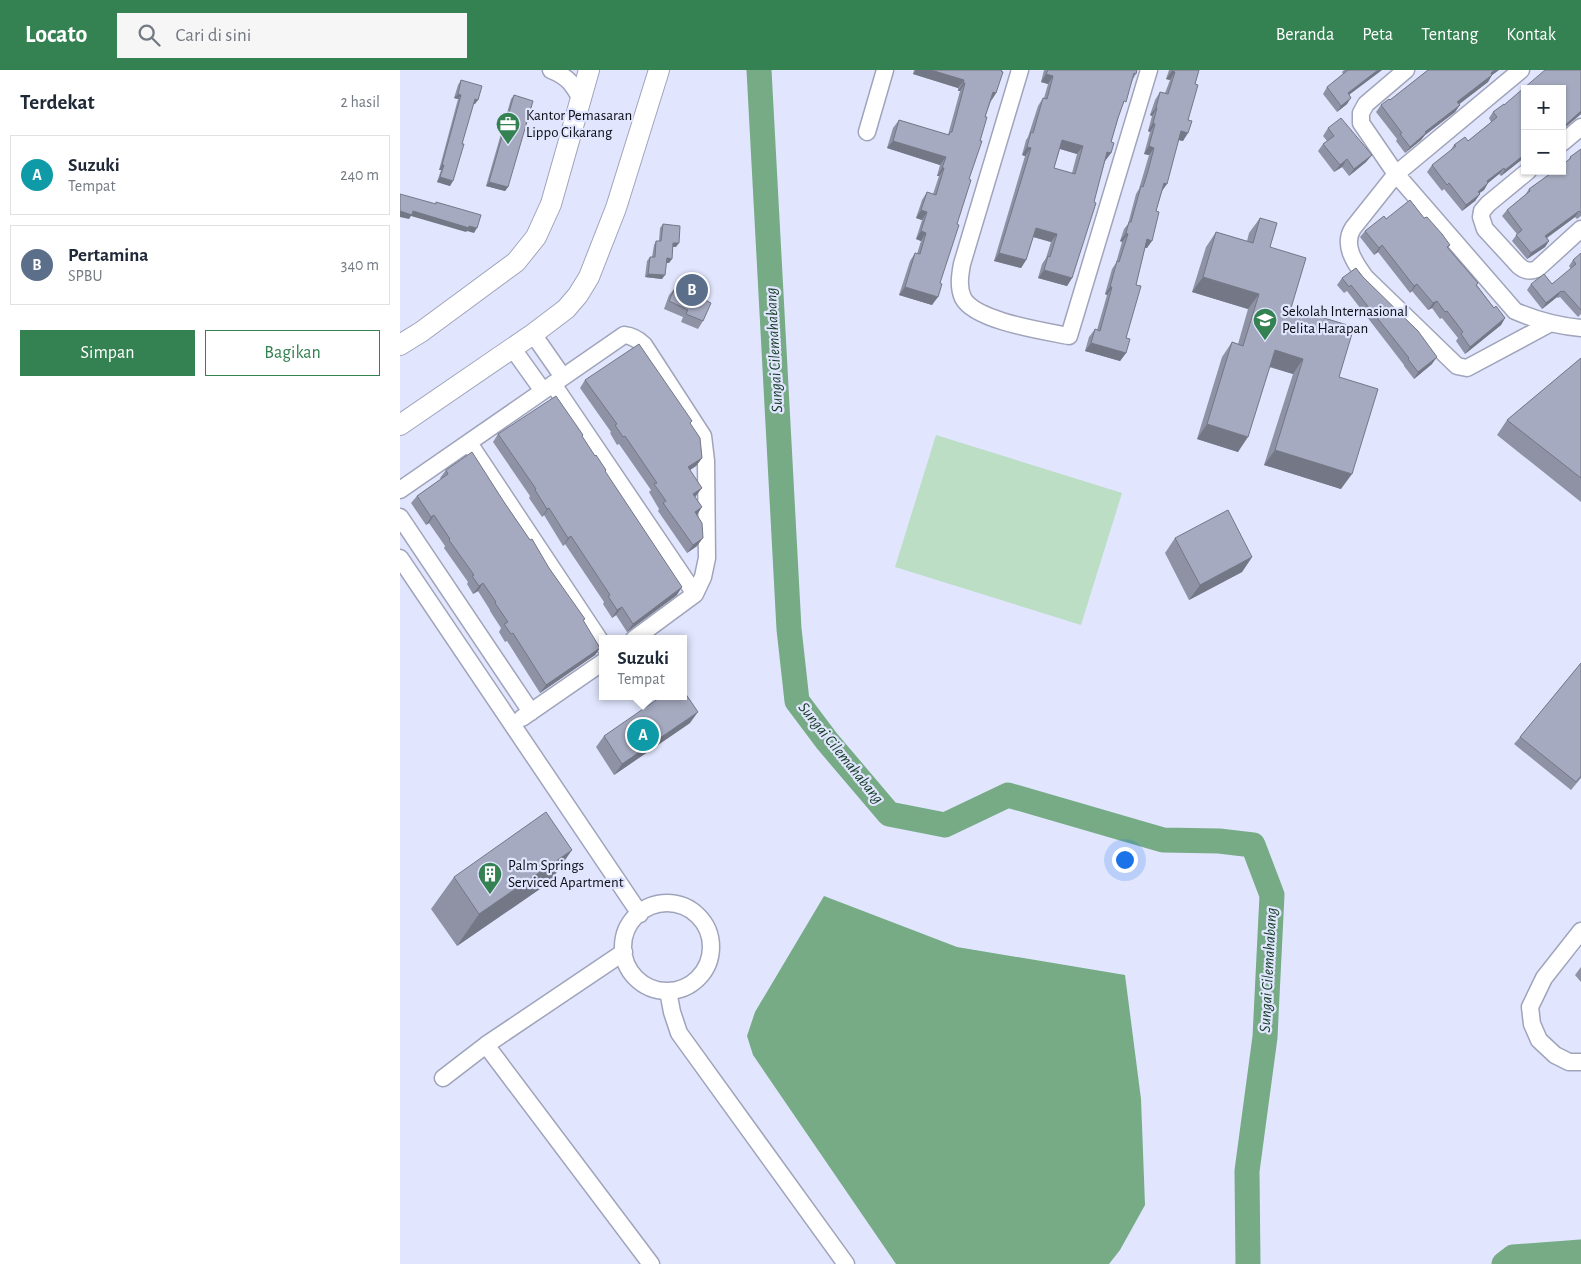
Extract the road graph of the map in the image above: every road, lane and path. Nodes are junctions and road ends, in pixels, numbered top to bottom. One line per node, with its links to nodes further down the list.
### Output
1 (551, 70): 9 (street)
2 (589, 70): 9 (street)
3 (659, 70): 18 (street)
4 (885, 70): 11 (street)
5 (1020, 70): 6 (street)
6 (1149, 70)
7 (1406, 70): 13 (street)
8 (1521, 70): 13 (street)
9 (581, 99): 19 (street)
10 (1581, 127): 12 (street)
11 (867, 132)
12 (1566, 140)
13 (1396, 174): 16 (street); 16 (street)
14 (1523, 175): 15 (street)
15 (1581, 230)
16 (1551, 323): 17 (street)
17 (1581, 328)
18 (533, 334): 20 (street); 21 (street)
19 (400, 345)
20 (513, 349): 21 (street); 22 (street)
21 (553, 384): 23 (street); 27 (street); 27 (street)
22 (400, 425)
23 (469, 443): 24 (street); 29 (street)
24 (400, 490)
25 (400, 517): 31 (street)
26 (400, 558): 32 (street)
27 (695, 594): 28 (street)
28 (639, 635)
29 (599, 639)
30 (599, 665): 31 (street)
31 (531, 712): 32 (street)
32 (512, 725): 33 (street)
33 (640, 914): 35 (street); 36 (street)
34 (1581, 931): 38 (street)
35 (624, 952): 36 (street); 37 (street)
36 (668, 991): 41 (street)
37 (486, 1044): 39 (street); 40 (street)
38 (1581, 1062)
39 (443, 1078)
40 (651, 1264)
41 (846, 1264)

